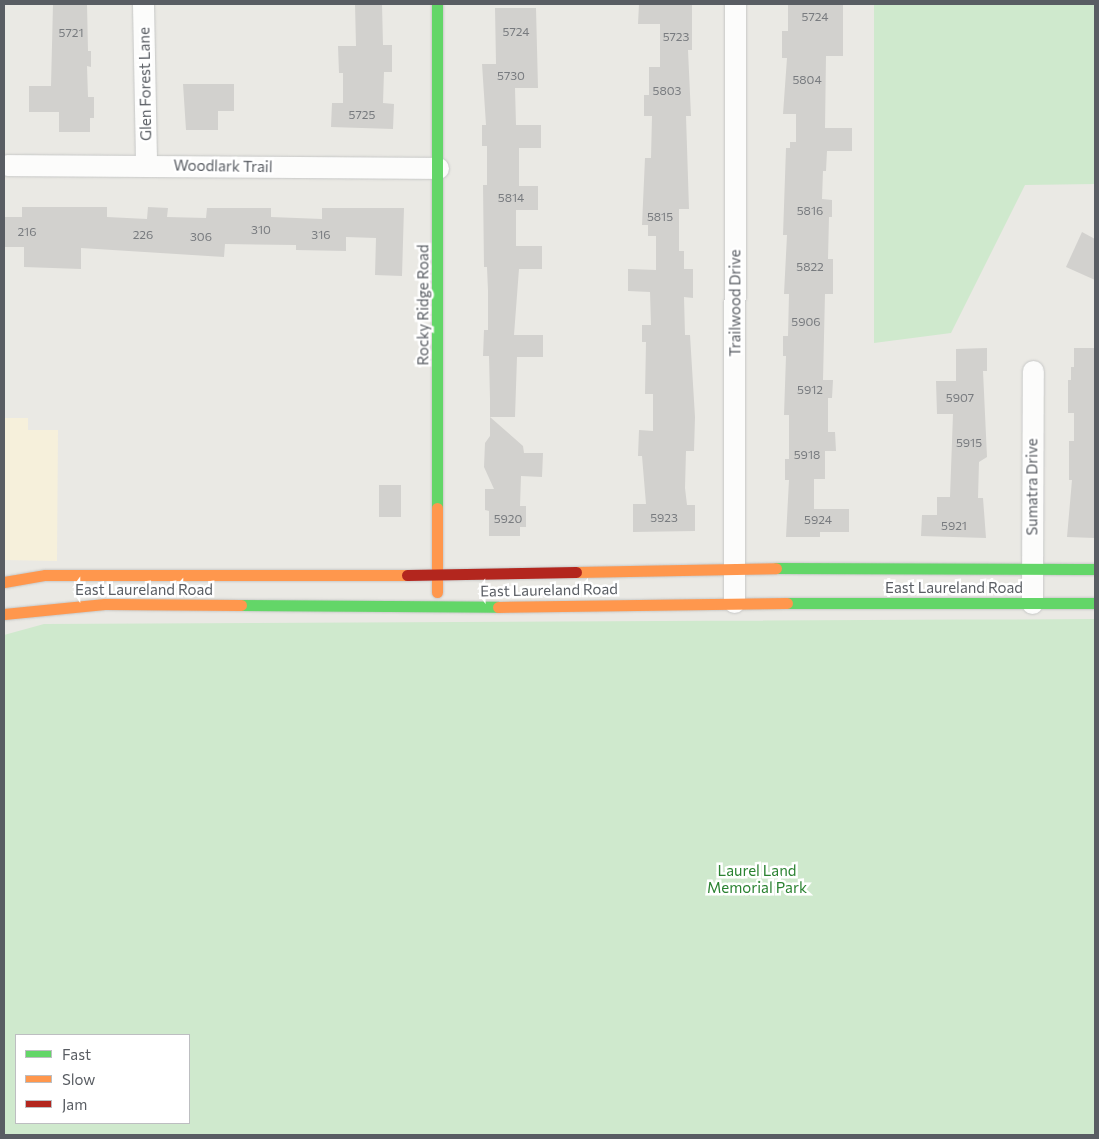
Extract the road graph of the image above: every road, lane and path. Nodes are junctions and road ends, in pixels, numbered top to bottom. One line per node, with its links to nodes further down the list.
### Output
1 (143, 4): 5 (street, Glen Forest Lane)
2 (437, 4): 6 (main road, Rocky Ridge Road)
3 (735, 4): 8 (street, Trailwood Drive)
4 (7, 165): 5 (street, Woodlark Trail)
5 (146, 165): 6 (street, Woodlark Trail)
6 (438, 168): 11 (main road, Rocky Ridge Road)
7 (1033, 370): 9 (street, Sumatra Drive)
8 (735, 568): 9 (main road, East Laureland Road); 11 (main road, East Laureland Road); 13 (street, Trailwood Drive)
9 (1032, 568): 10 (main road, East Laureland Road); 14 (street, Sumatra Drive)
10 (1095, 569)
11 (437, 575): 12 (main road, East Laureland Road); 16 (main road, Rocky Ridge Road)
12 (4, 582)
13 (734, 602): 14 (main road, East Laureland Road); 16 (main road, East Laureland Road)
14 (1032, 603): 15 (main road, East Laureland Road)
15 (1095, 603)
16 (437, 606): 17 (main road, East Laureland Road)
17 (4, 614)

